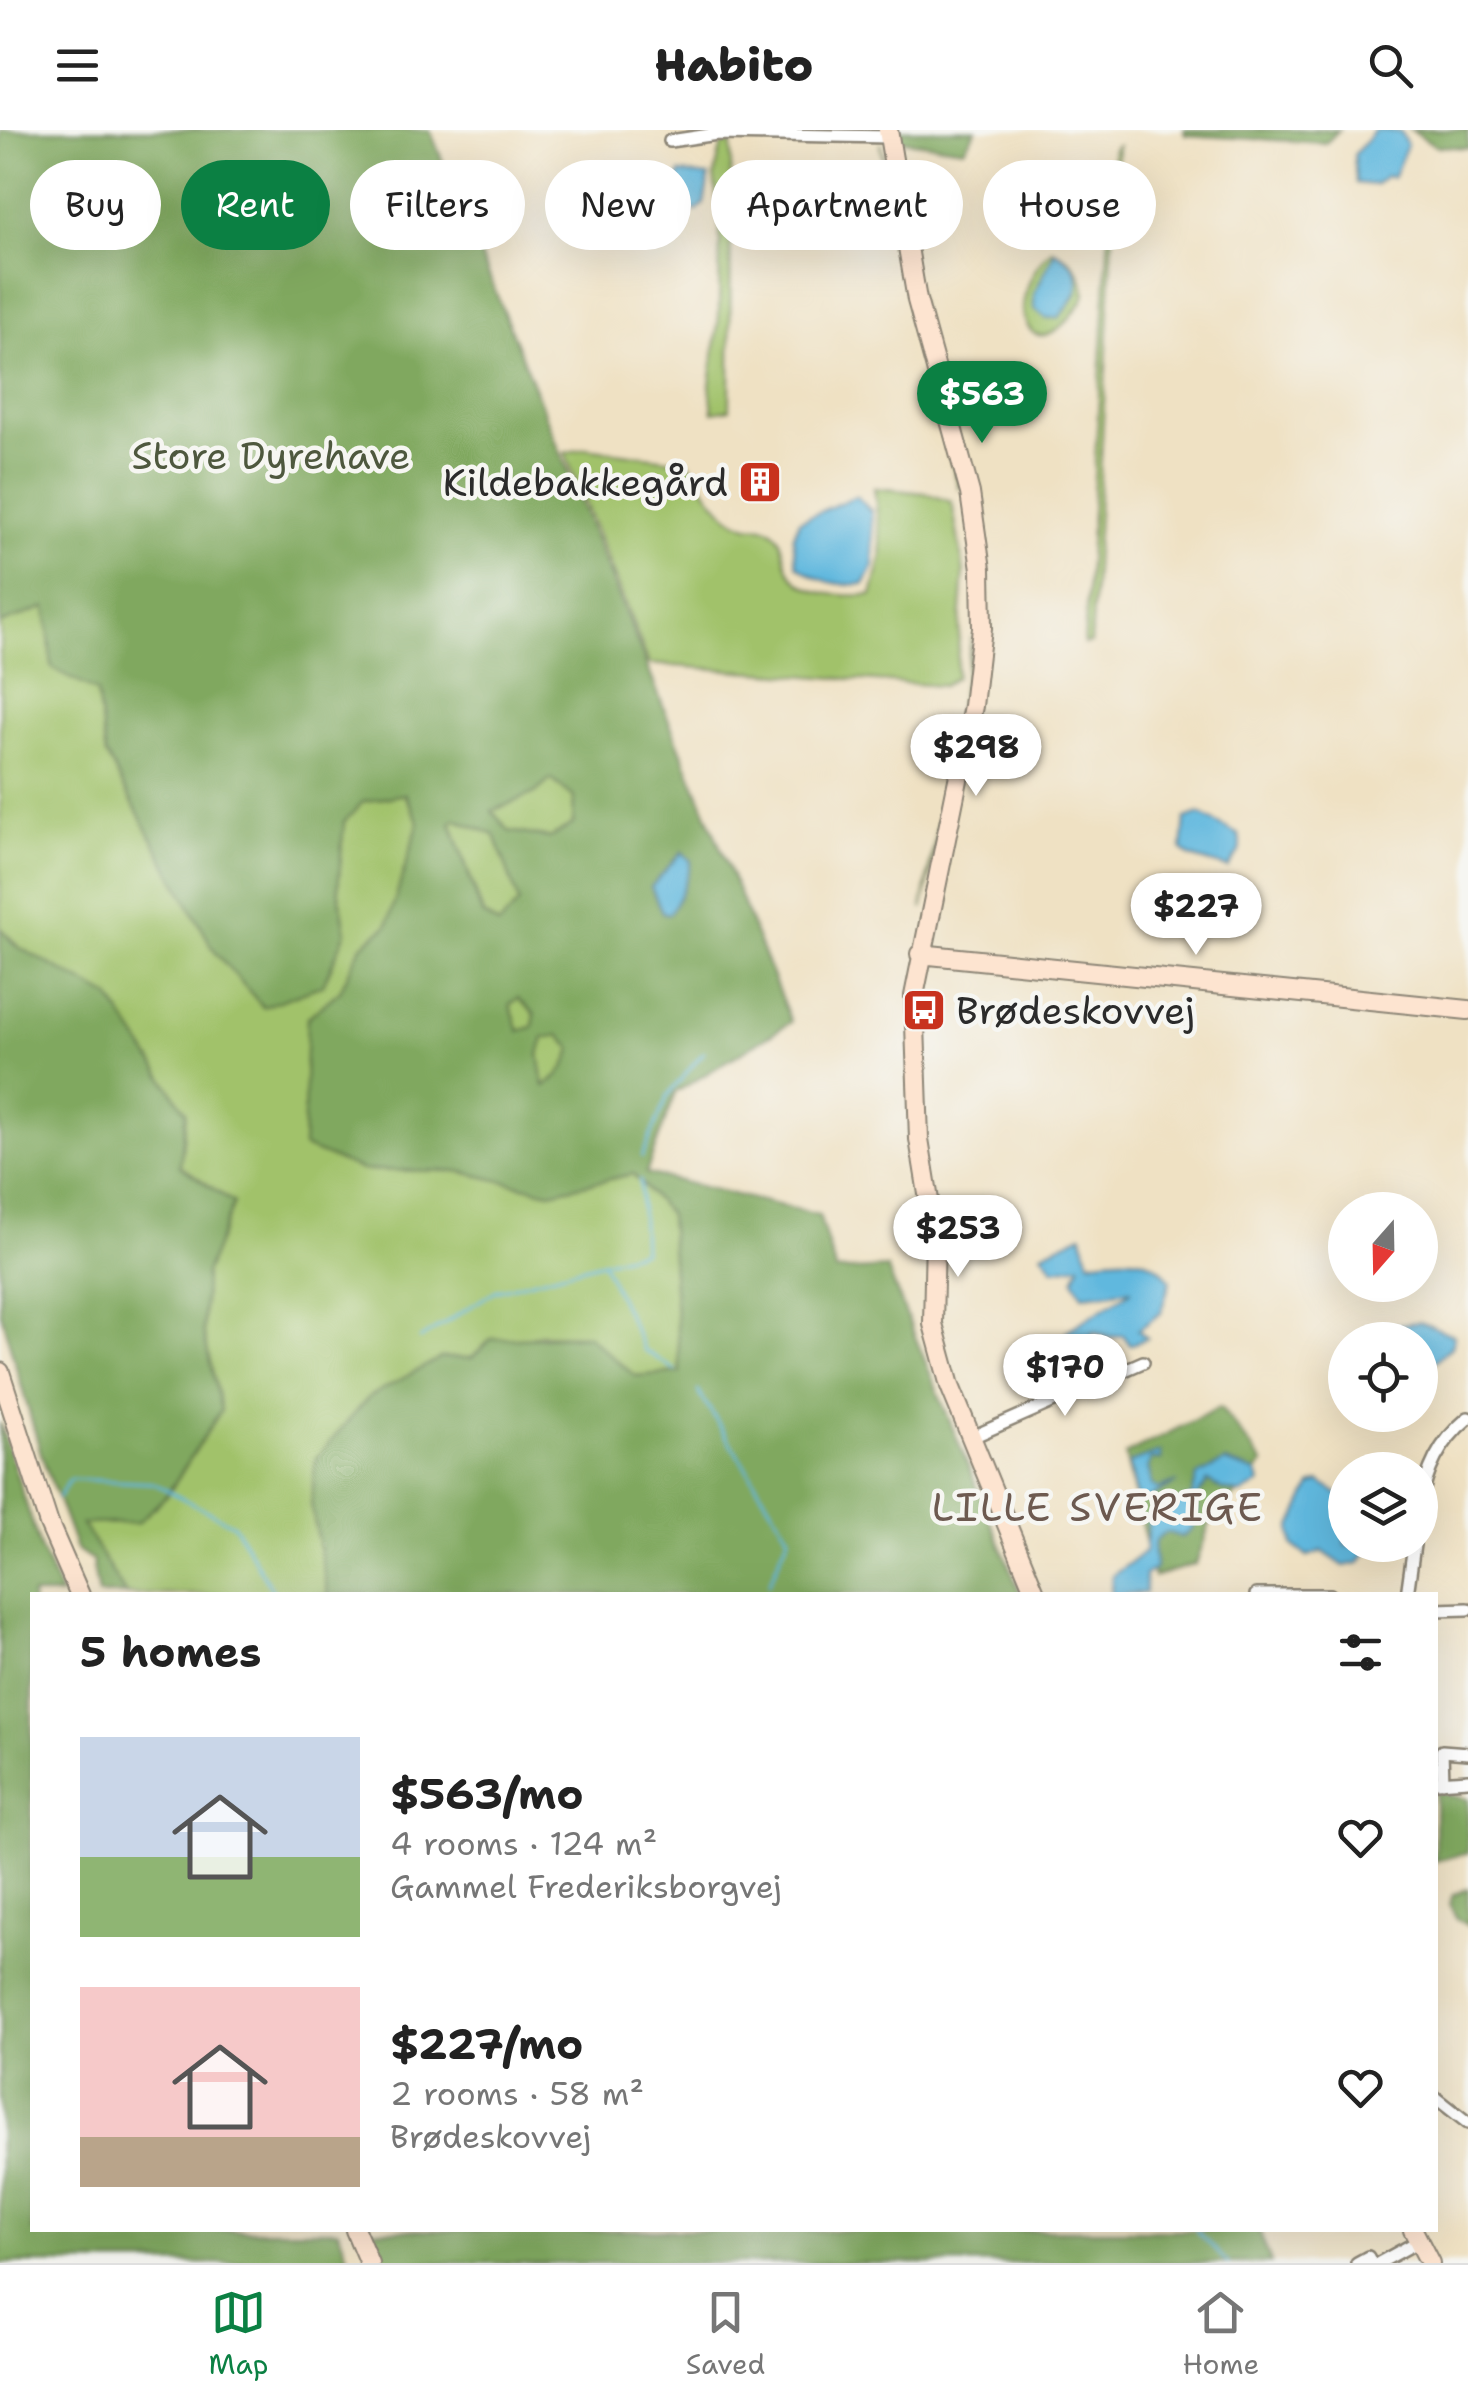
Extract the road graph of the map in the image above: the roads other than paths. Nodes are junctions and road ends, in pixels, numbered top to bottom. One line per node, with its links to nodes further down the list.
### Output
1 (888, 134): 2 (street); 3 (street)
2 (670, 141)
3 (920, 954): 4 (street); 8 (street)
4 (1468, 1010)
5 (1144, 1362): 8 (street)
6 (0, 1372): 11 (street)
7 (1468, 1418): 9 (street)
8 (970, 1438): 12 (street)
9 (1438, 1452)
10 (1411, 1562): 13 (street)
11 (79, 1592)
12 (1035, 1592)
13 (1406, 1592)
14 (1468, 1609): 15 (street)
15 (1438, 1610)
16 (1468, 1753): 17 (street)
17 (1439, 1762): 19 (street)
18 (1468, 1780): 19 (street)
19 (1439, 1782)
20 (1438, 2099): 21 (street)
21 (1468, 2122)
22 (357, 2232): 24 (street)
23 (1416, 2236): 27 (street); 28 (street)
24 (369, 2263)
25 (1357, 2263): 26 (street)
26 (1371, 2263)
27 (1379, 2263)
28 (1430, 2263)

